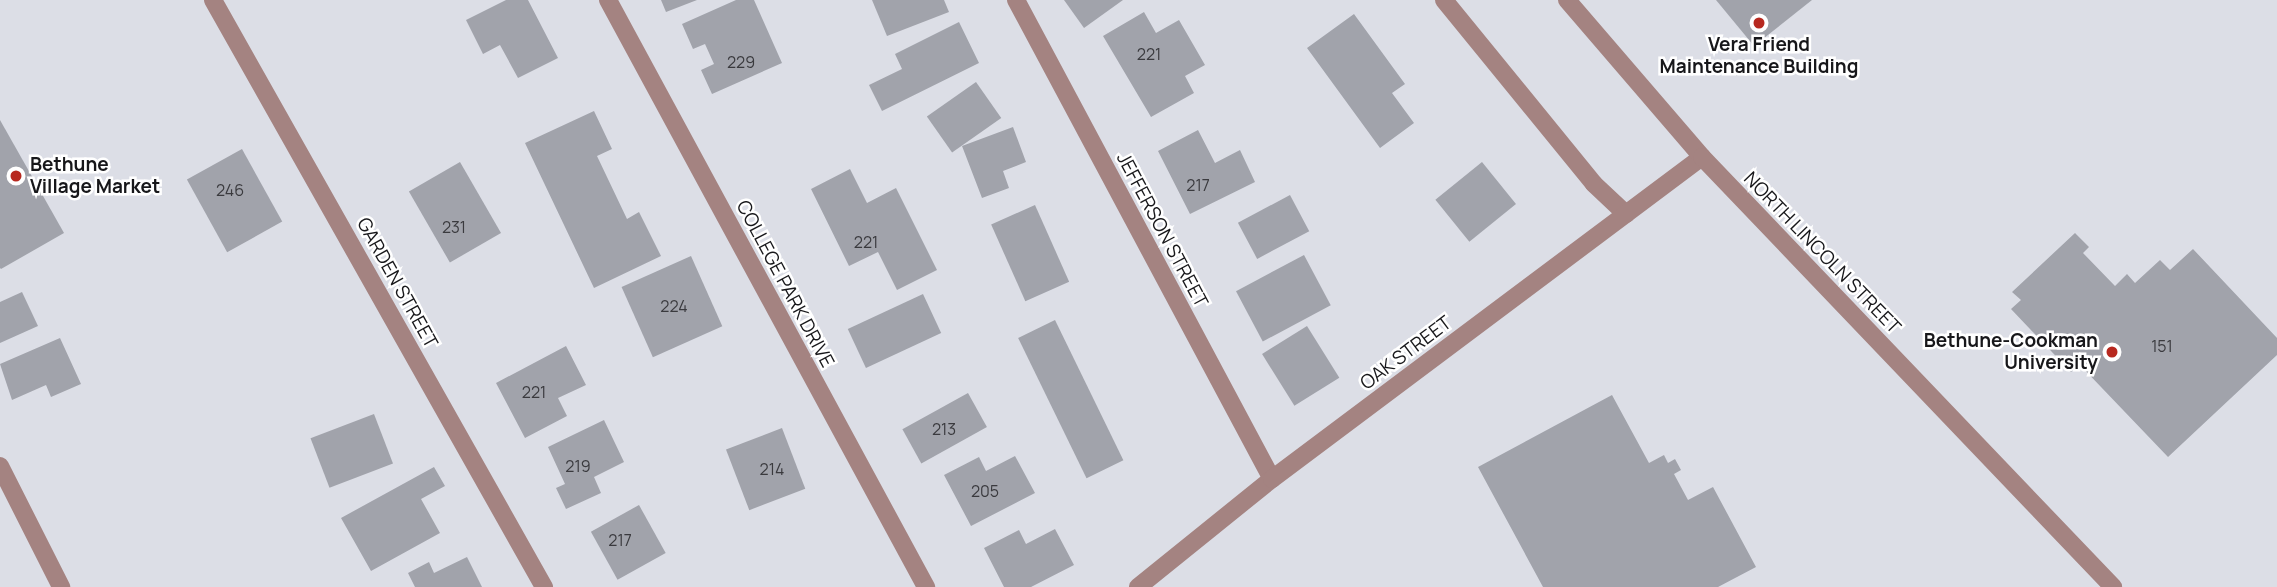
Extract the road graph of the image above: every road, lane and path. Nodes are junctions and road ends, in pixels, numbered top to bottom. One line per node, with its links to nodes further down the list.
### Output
1 (213, 0): 11 (street, GARDEN STREET)
2 (608, 0): 12 (street, COLLEGE PARK DRIVE)
3 (1016, 0): 9 (street, JEFFERSON STREET)
4 (1444, 0): 7 (street)
5 (1567, 0): 6 (street, NORTH LINCOLN STREET)
6 (1702, 157): 7 (street, OAK STREET); 14 (street, NORTH LINCOLN STREET)
7 (1626, 214): 9 (street, OAK STREET)
8 (0, 466): 10 (street)
9 (1272, 480): 13 (street, OAK STREET)
10 (61, 587)
11 (544, 587)
12 (926, 587)
13 (1138, 587)
14 (2113, 587)

